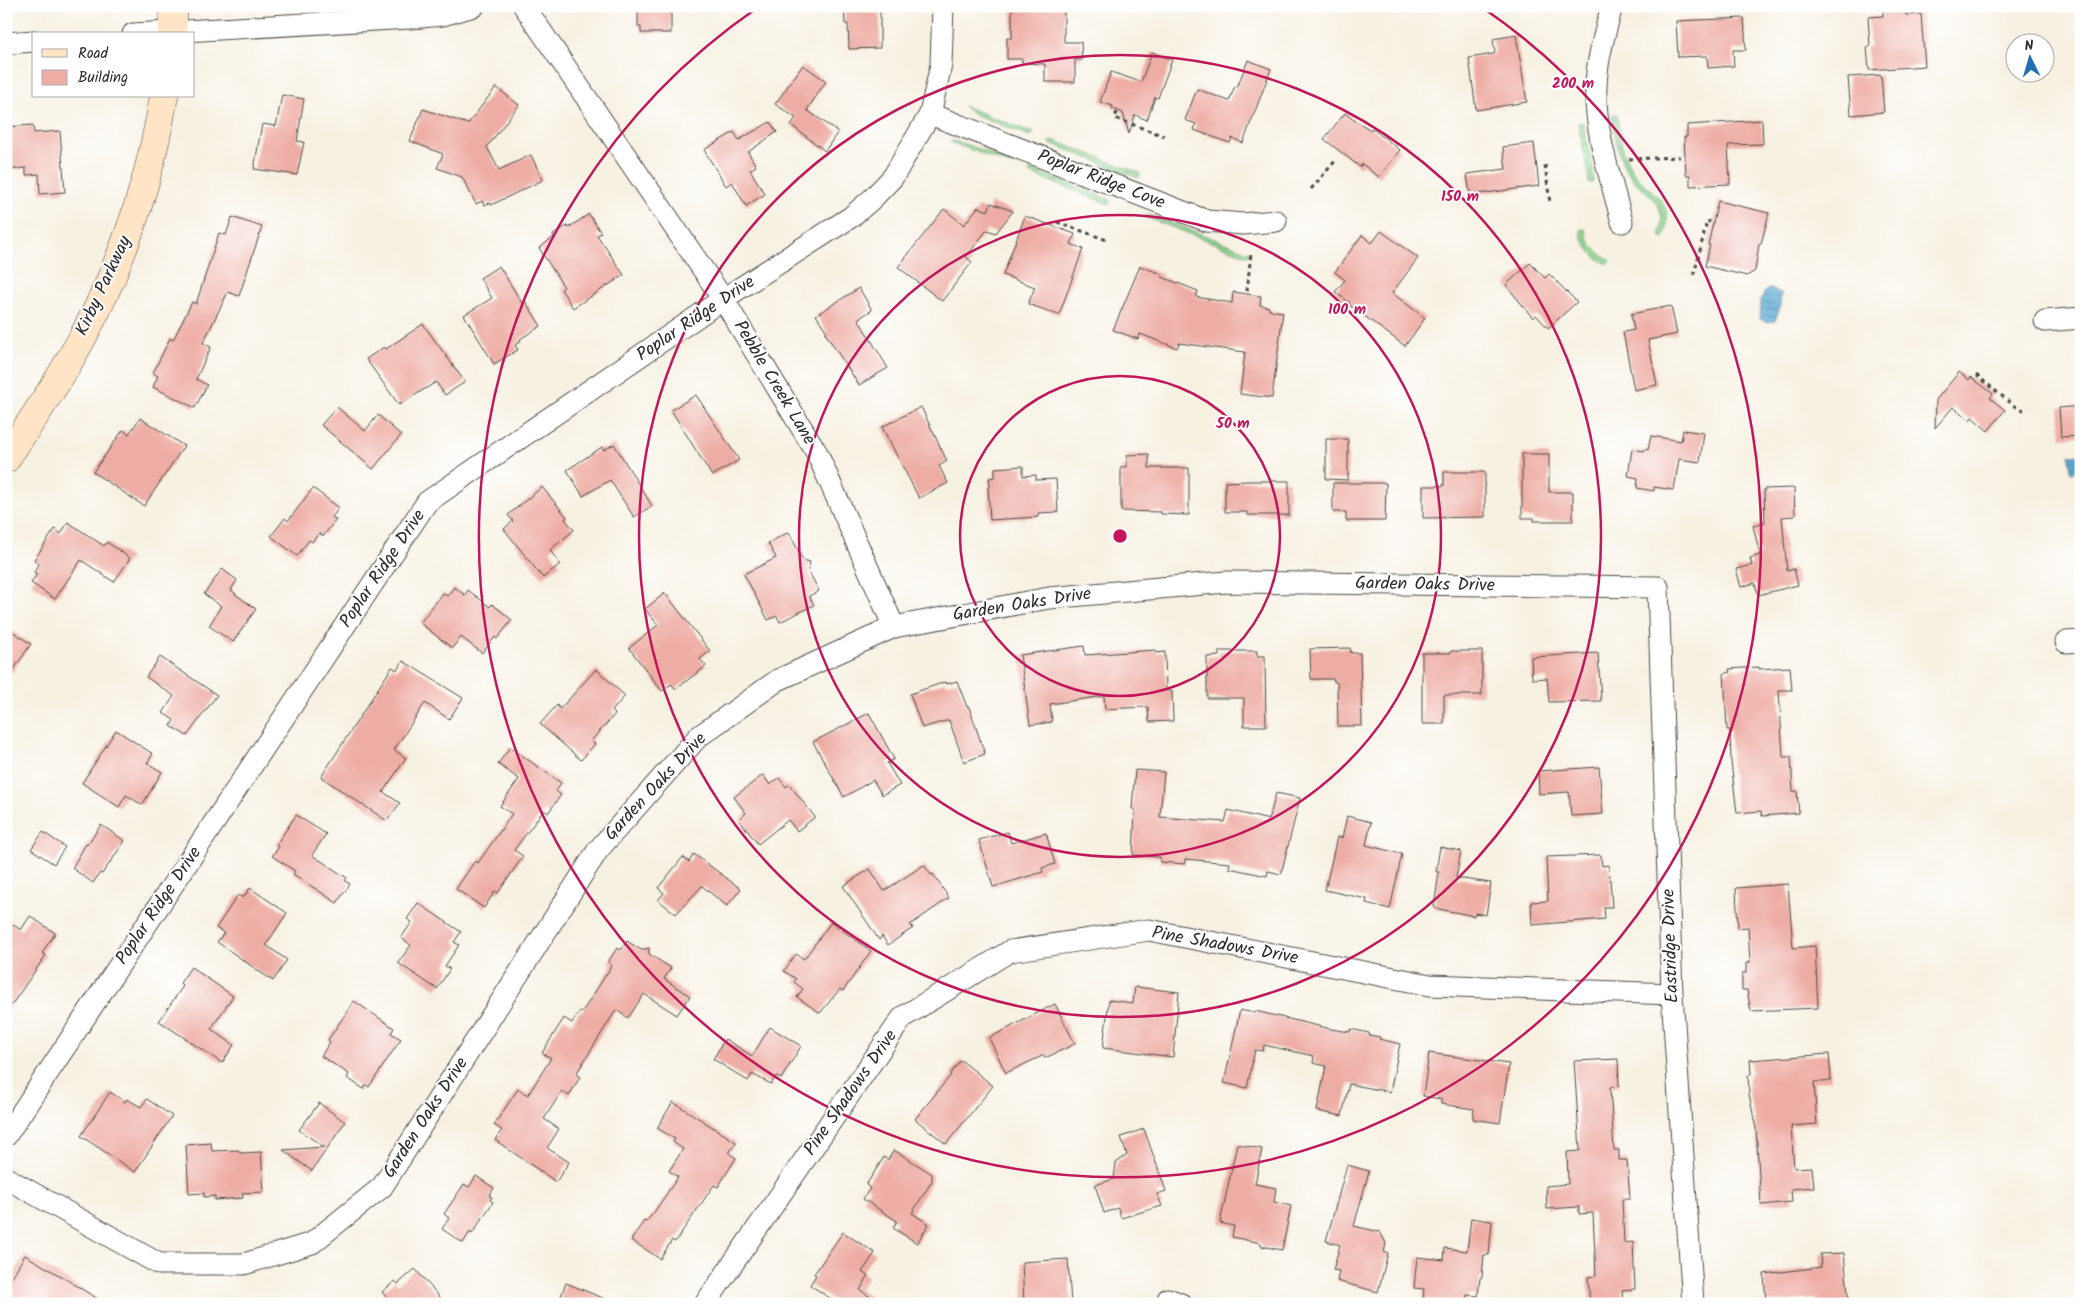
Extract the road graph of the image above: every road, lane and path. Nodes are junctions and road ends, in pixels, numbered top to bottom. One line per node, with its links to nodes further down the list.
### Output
1 (474, 6): 5 (street)
2 (524, 6): 27 (street, Pebble Creek Lane)
3 (944, 6): 11 (street, Poplar Ridge Drive)
4 (1612, 6): 21 (street)
5 (173, 24): 6 (street)
6 (141, 32)
7 (32, 41): 8 (street)
8 (6, 43)
9 (164, 98): 32 (main road, Kirby Parkway)
10 (1117, 112): 12 (path)
11 (930, 114): 19 (street, Poplar Ridge Cove); 27 (street, Poplar Ridge Drive)
12 (1164, 136)
13 (1680, 156): 15 (path)
14 (1337, 159): 17 (path)
15 (1629, 159)
16 (1545, 165): 18 (path)
17 (1311, 189)
18 (1550, 203)
19 (1276, 221)
20 (1057, 222): 23 (path)
21 (1622, 222)
22 (1710, 222): 25 (path)
23 (1107, 240)
24 (1251, 253): 26 (path)
25 (1694, 275)
26 (1247, 292)
27 (723, 299): 34 (street, Pebble Creek Lane); 36 (street, Poplar Ridge Drive)
28 (2081, 318): 29 (street)
29 (2045, 321)
30 (1976, 375): 31 (path)
31 (2024, 410)
32 (6, 459)
33 (1658, 587): 34 (street, Garden Oaks Drive); 35 (street, Eastridge Drive)
34 (894, 627): 37 (street, Garden Oaks Drive)
35 (1672, 994): 38 (street, Pine Shadows Drive); 39 (street, Eastridge Drive)
36 (6, 1136)
37 (6, 1178)
38 (705, 1304)
39 (1693, 1304)

